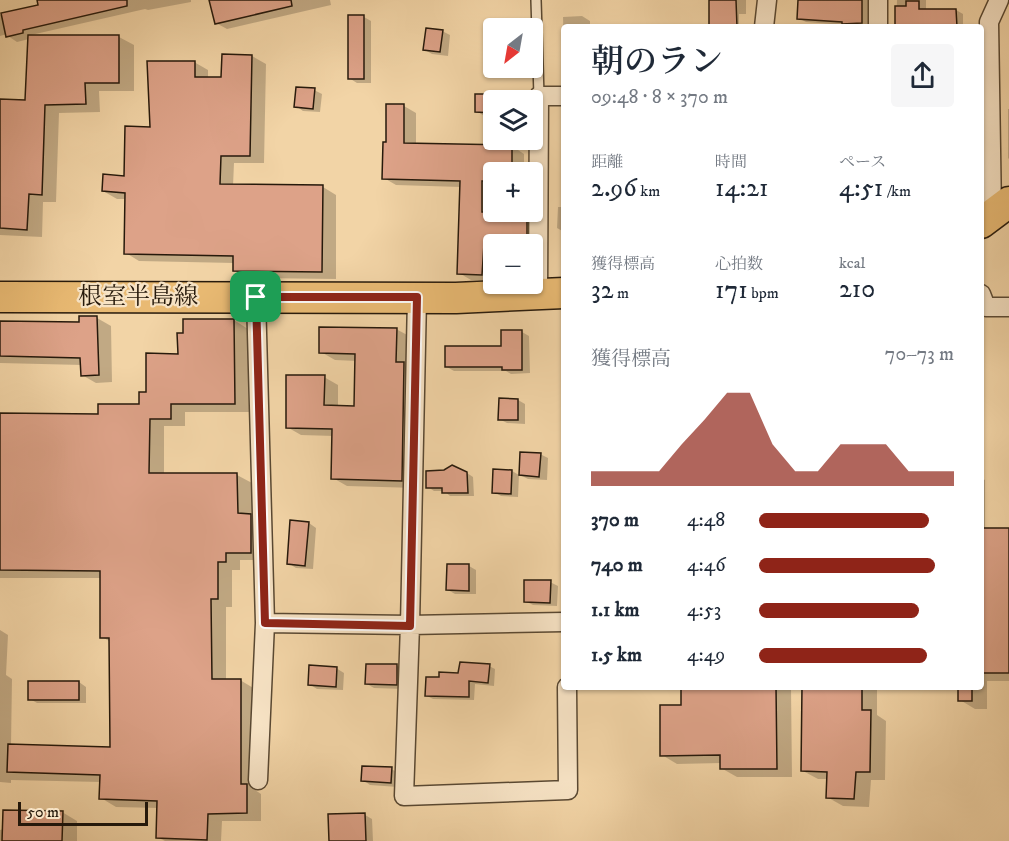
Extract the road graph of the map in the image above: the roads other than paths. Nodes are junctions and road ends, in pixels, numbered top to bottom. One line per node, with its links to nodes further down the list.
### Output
1 (536, 0): 7 (lane)
2 (767, 0): 5 (street)
3 (878, 0): 6 (street)
4 (999, 0): 11 (street)
5 (764, 24)
6 (878, 24)
7 (539, 90)
8 (543, 96): 9 (street)
9 (561, 96)
10 (542, 150): 12 (street)
11 (994, 213)
12 (551, 294): 15 (main road, 根室半島線)
13 (0, 297): 14 (main road, 根室半島線)
14 (256, 297): 15 (main road, 根室半島線); 19 (street)
15 (417, 297): 20 (street)
16 (984, 302): 17 (street)
17 (1009, 307)
18 (561, 622): 20 (street)
19 (265, 623): 20 (street); 22 (street)
20 (410, 626): 21 (street)
21 (567, 690)
22 (258, 780)

